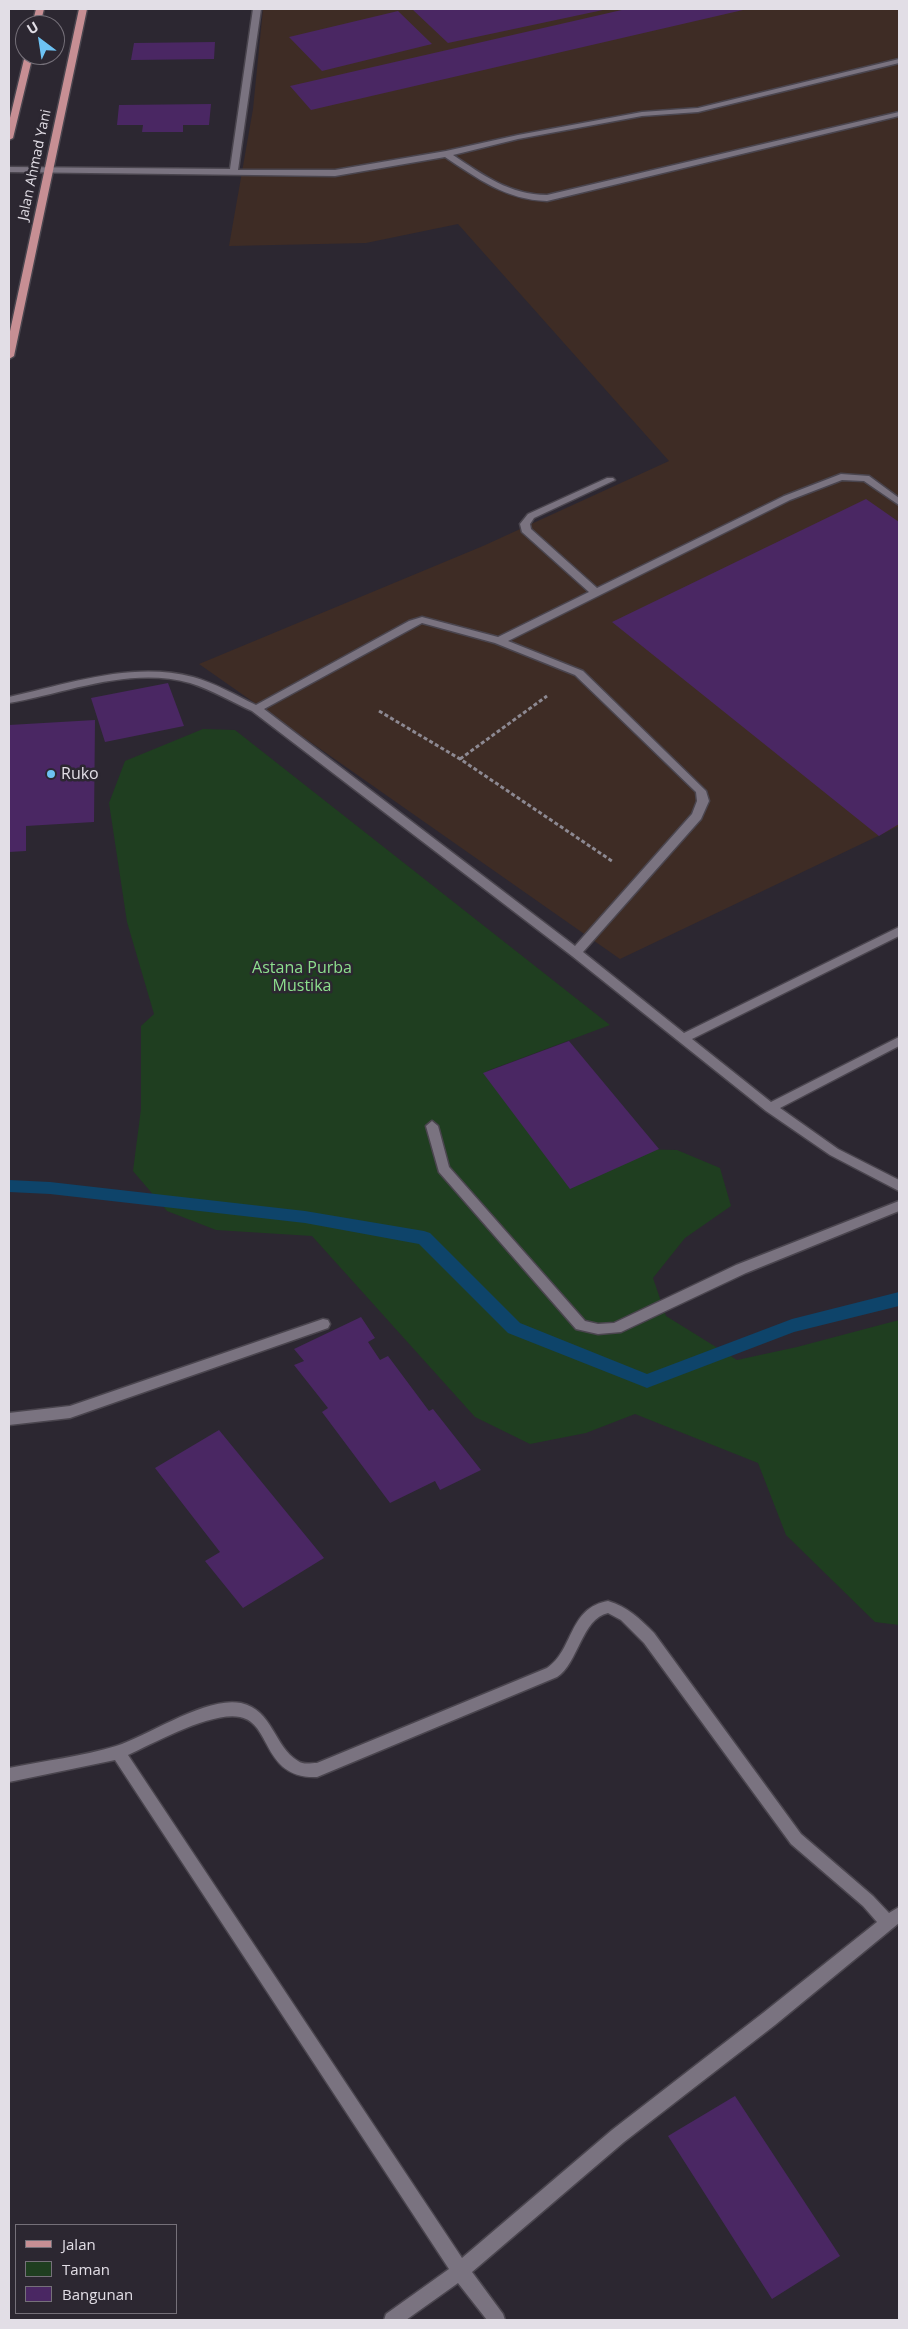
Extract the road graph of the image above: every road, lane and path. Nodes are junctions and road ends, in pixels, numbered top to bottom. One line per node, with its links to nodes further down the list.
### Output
1 (83, 9): 9 (main road, Jalan Ahmad Yani)
2 (257, 9): 10 (street)
3 (899, 61): 7 (street)
4 (27, 65): 6 (main road, Jalan Ahmad Yani)
5 (899, 114): 7 (street)
6 (9, 138)
7 (446, 154): 10 (street)
8 (9, 170): 9 (street)
9 (47, 170): 10 (street); 11 (main road, Jalan Ahmad Yani)
10 (234, 171)
11 (9, 356)
12 (610, 480): 14 (street)
13 (899, 502): 14 (street)
14 (595, 592): 15 (street)
15 (499, 641): 16 (street); 18 (street)
16 (579, 673): 20 (path); 21 (street)
17 (9, 700): 18 (street)
18 (256, 709): 23 (street)
19 (379, 712): 20 (path)
20 (460, 759): 21 (path)
21 (640, 880): 23 (street)
22 (899, 931): 24 (street)
23 (576, 953): 24 (street)
24 (684, 1038): 26 (street)
25 (899, 1041): 26 (street)
26 (770, 1108): 28 (street)
27 (432, 1126): 29 (street)
28 (899, 1186)
29 (899, 1206)
30 (323, 1324): 31 (street)
31 (9, 1419)
32 (118, 1752): 33 (street); 34 (street); 35 (street)
33 (9, 1775)
34 (893, 1919): 35 (street)
35 (460, 2271): 36 (street); 37 (street)
36 (392, 2320)
37 (497, 2320)

